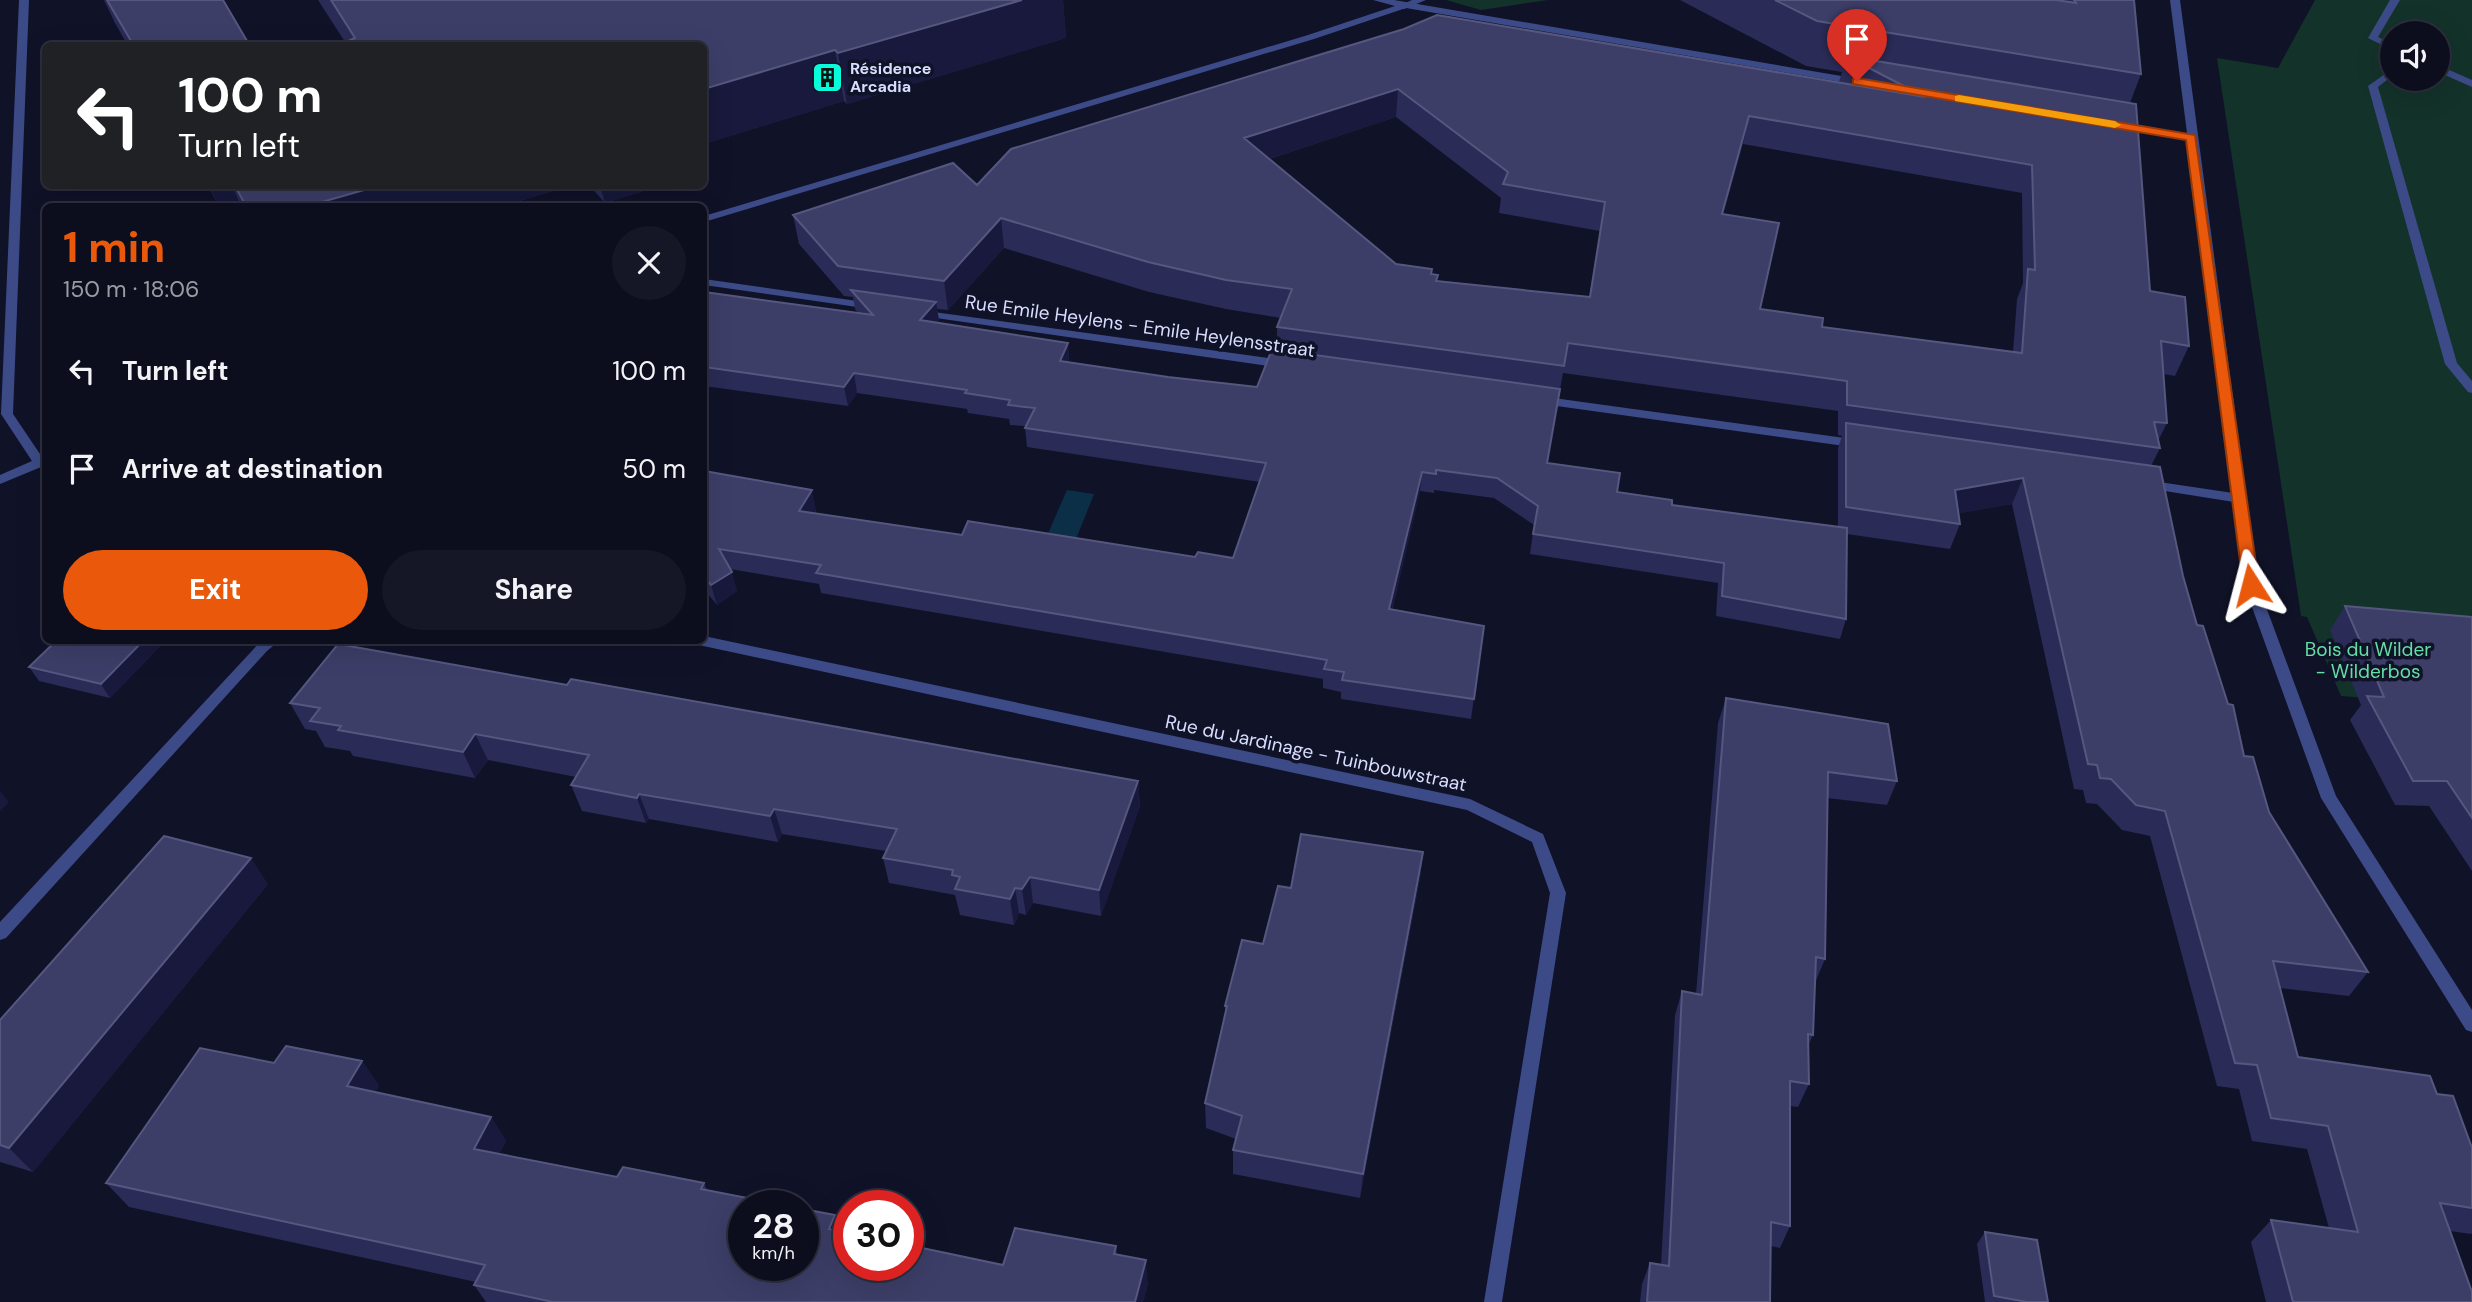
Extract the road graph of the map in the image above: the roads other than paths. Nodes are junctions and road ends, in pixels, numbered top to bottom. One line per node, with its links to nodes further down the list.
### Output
1 (1378, 0): 6 (street)
2 (1421, 0): 6 (street)
3 (2175, 0): 15 (street)
4 (2395, 0): 7 (street)
5 (27, 1): 24 (street)
6 (1404, 6): 12 (street); 16 (street)
7 (2383, 21)
8 (2380, 26): 9 (street)
9 (2380, 41)
10 (2450, 74): 13 (street)
11 (2380, 81): 21 (street)
12 (1871, 83)
13 (2472, 84)
14 (2103, 122): 15 (street)
15 (2191, 137): 28 (street)
16 (707, 218)
17 (707, 282): 18 (street)
18 (890, 309)
19 (904, 311): 20 (street, Rue Emile Heylens - Emile Heylensstraat)
20 (1292, 365)
21 (2472, 389)
22 (1527, 398): 23 (street)
23 (1873, 446)
24 (42, 460)
25 (42, 461): 26 (street)
26 (0, 480)
27 (2136, 483): 28 (street)
28 (2238, 498): 32 (street)
29 (707, 642): 33 (street, Rue du Jardinage - Tuinbouwstraat)
30 (267, 644): 31 (street)
31 (0, 933)
32 (2472, 1026)
33 (1493, 1302)

